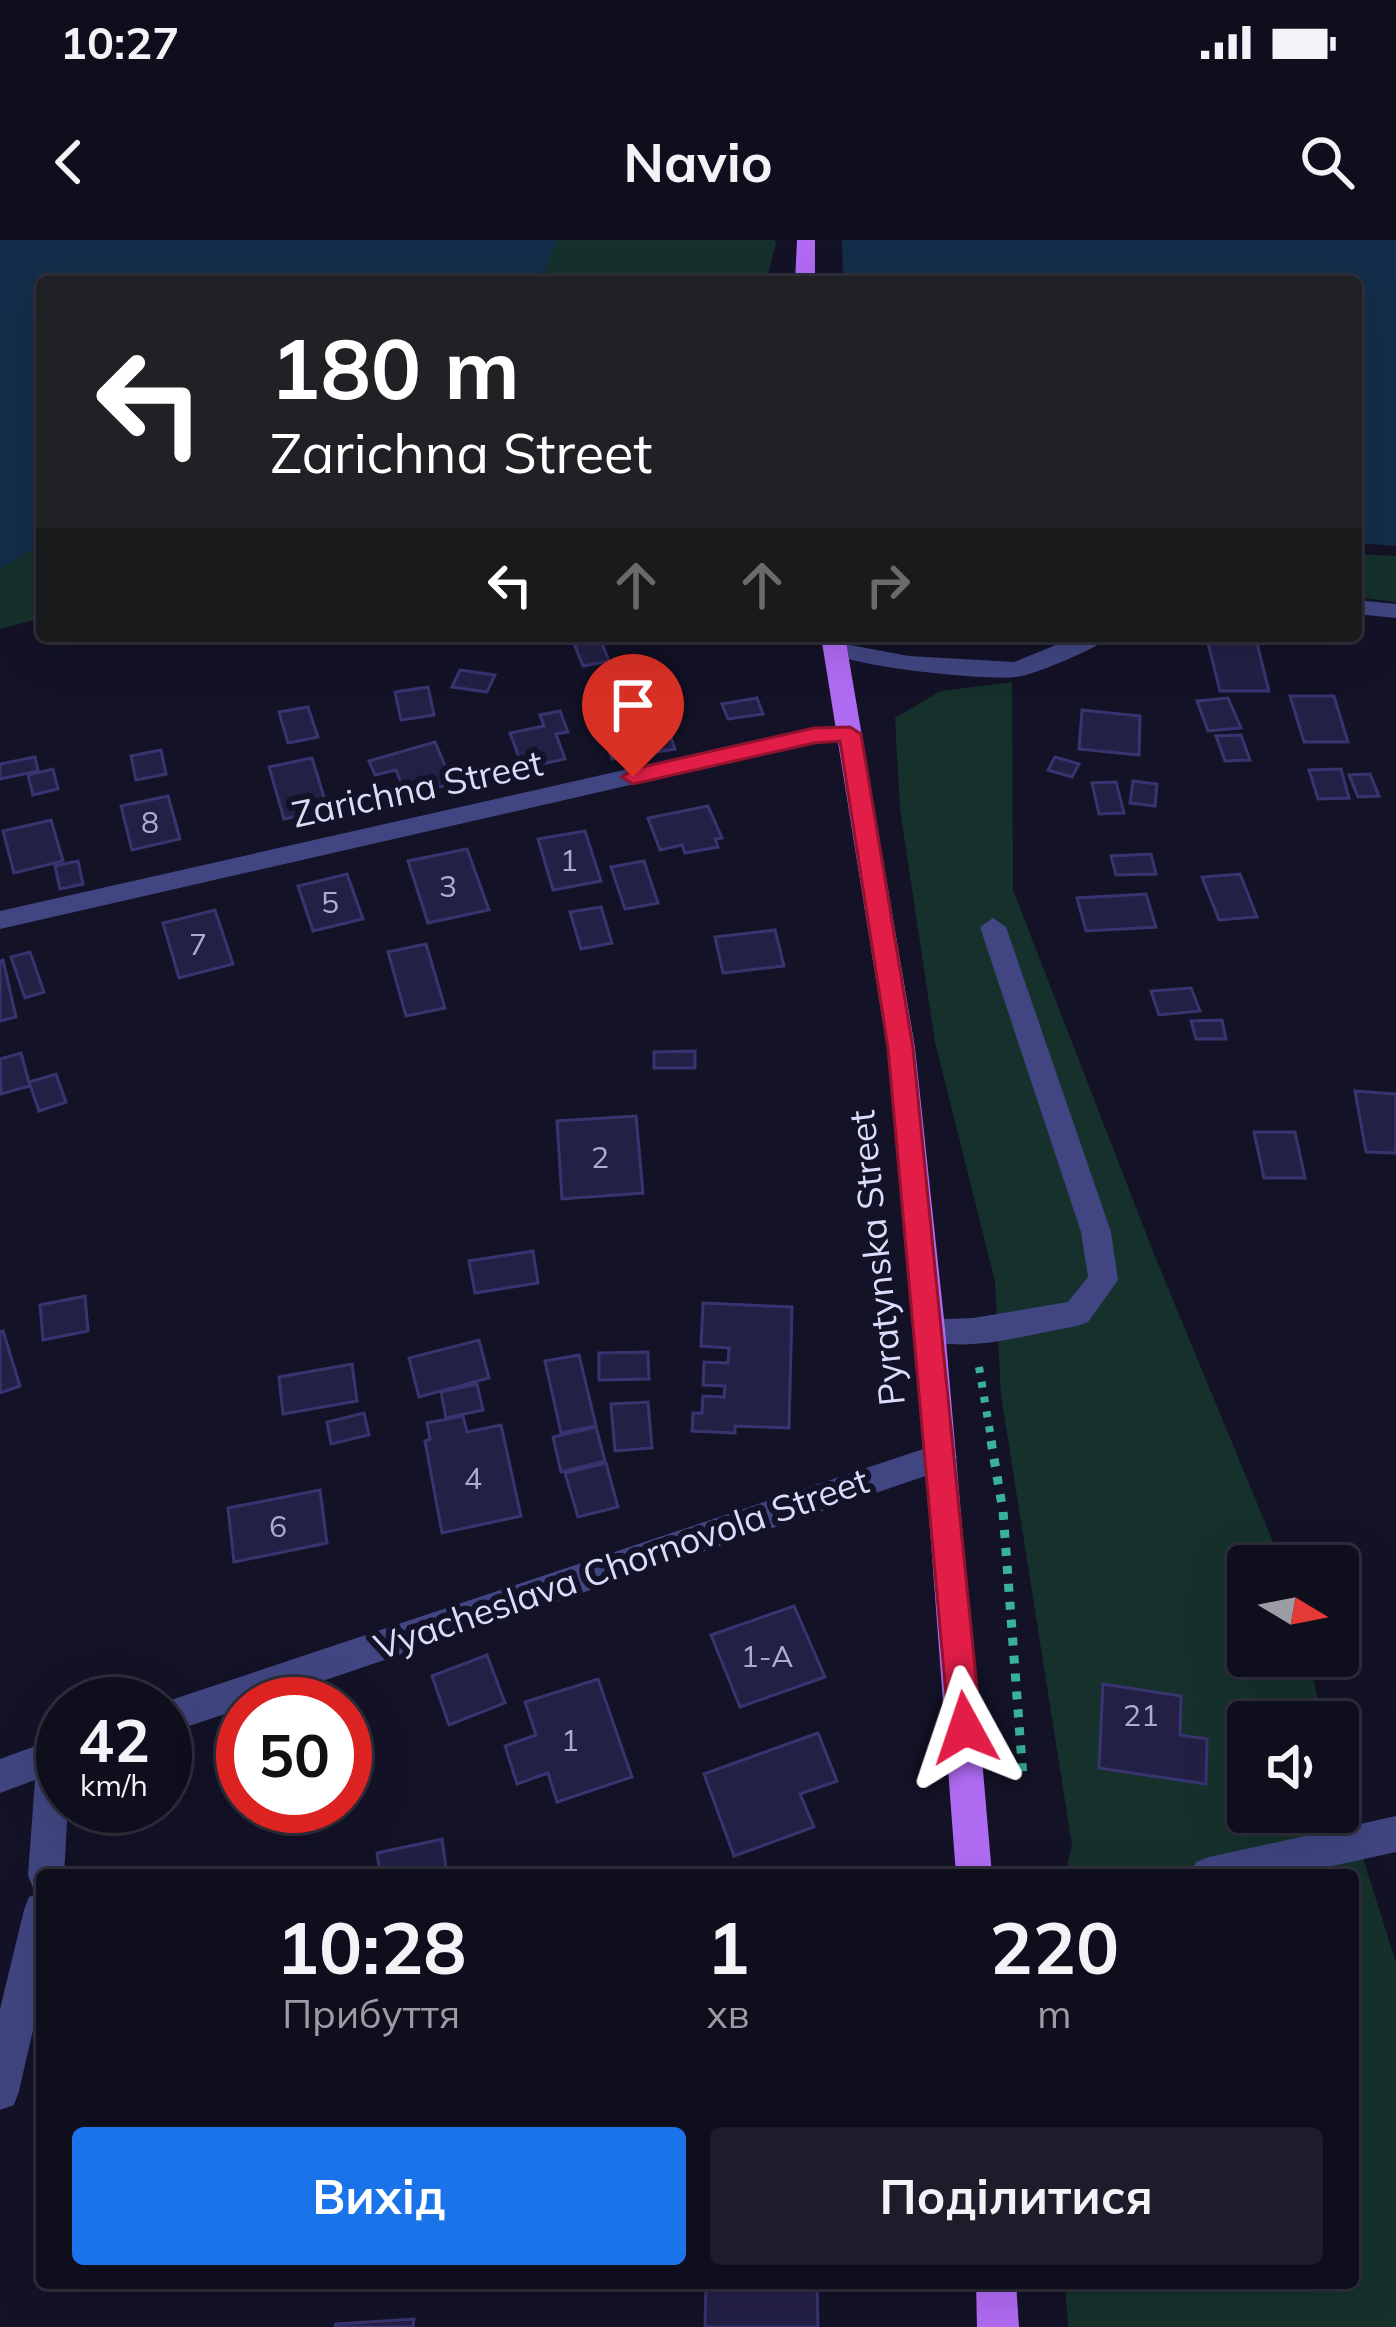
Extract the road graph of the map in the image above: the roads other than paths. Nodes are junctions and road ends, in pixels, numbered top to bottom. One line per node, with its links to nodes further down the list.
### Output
1 (806, 240): 2 (main road)
2 (805, 276)
3 (1362, 608): 4 (street)
4 (1396, 611)
5 (834, 642): 6 (street); 7 (main road, Pyratynska Street)
6 (1084, 642)
7 (850, 734): 8 (street, Zarichna Street); 10 (main road, Pyratynska Street)
8 (0, 920)
9 (992, 927): 10 (street)
10 (930, 1329): 11 (main road, Pyratynska Street)
11 (941, 1457): 12 (street, Vyacheslava Chornovola Street); 18 (main road, Pyratynska Street)
12 (192, 1709)
13 (36, 1763): 14 (street)
14 (0, 1776)
15 (50, 1833): 17 (street)
16 (1396, 1834): 19 (street)
17 (47, 1869)
18 (974, 1869)
19 (1236, 1869)
20 (36, 1936): 21 (street)
21 (0, 2091)
22 (996, 2289): 23 (main road)
23 (998, 2327)

